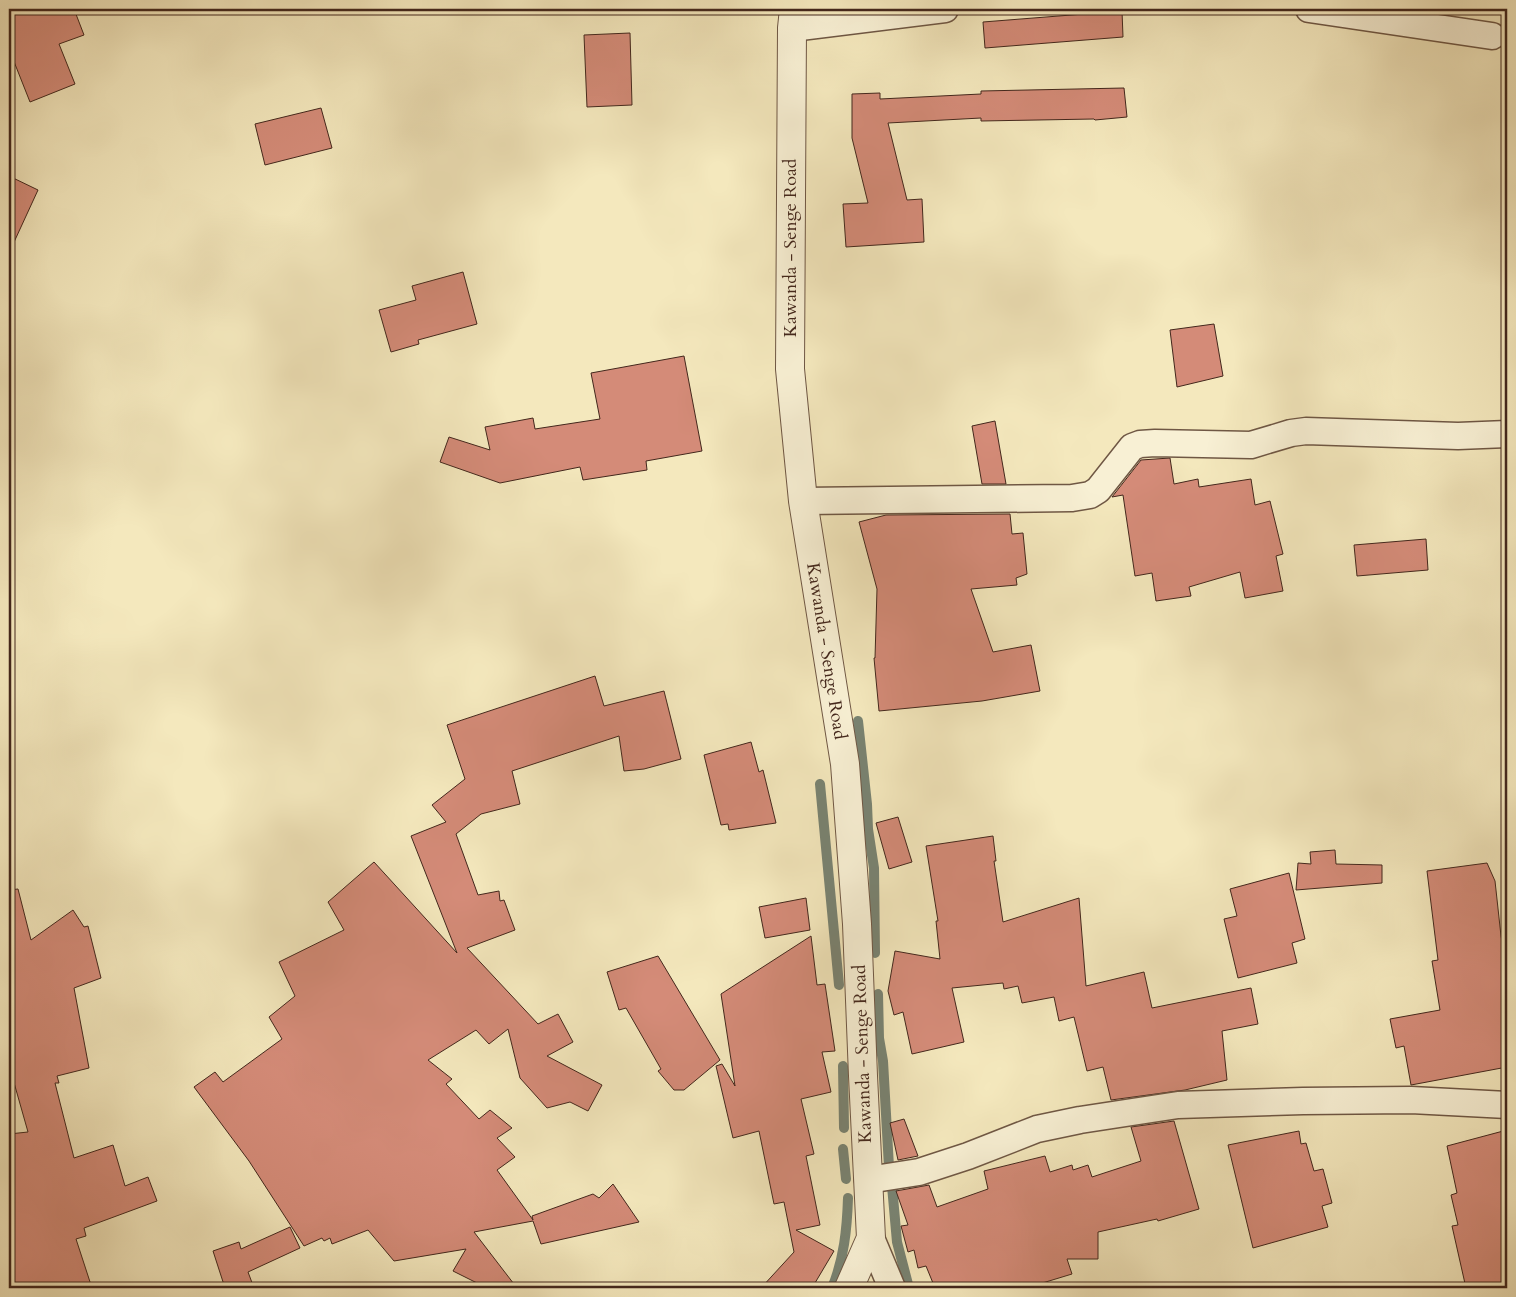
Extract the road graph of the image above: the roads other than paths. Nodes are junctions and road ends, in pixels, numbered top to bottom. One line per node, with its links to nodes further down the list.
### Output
1 (945, 9): 3 (street)
2 (1309, 9): 4 (street)
3 (793, 18): 6 (street, Kawanda - Senge Road)
4 (1492, 36)
5 (1507, 434): 6 (street)
6 (804, 501): 8 (street, Kawanda - Senge Road)
7 (1507, 1106): 8 (street)
8 (868, 1180): 9 (street, Kawanda - Senge Road)
9 (871, 1238): 10 (street, Kawanda - Senge Road); 11 (street)
10 (850, 1288)
11 (892, 1288)

